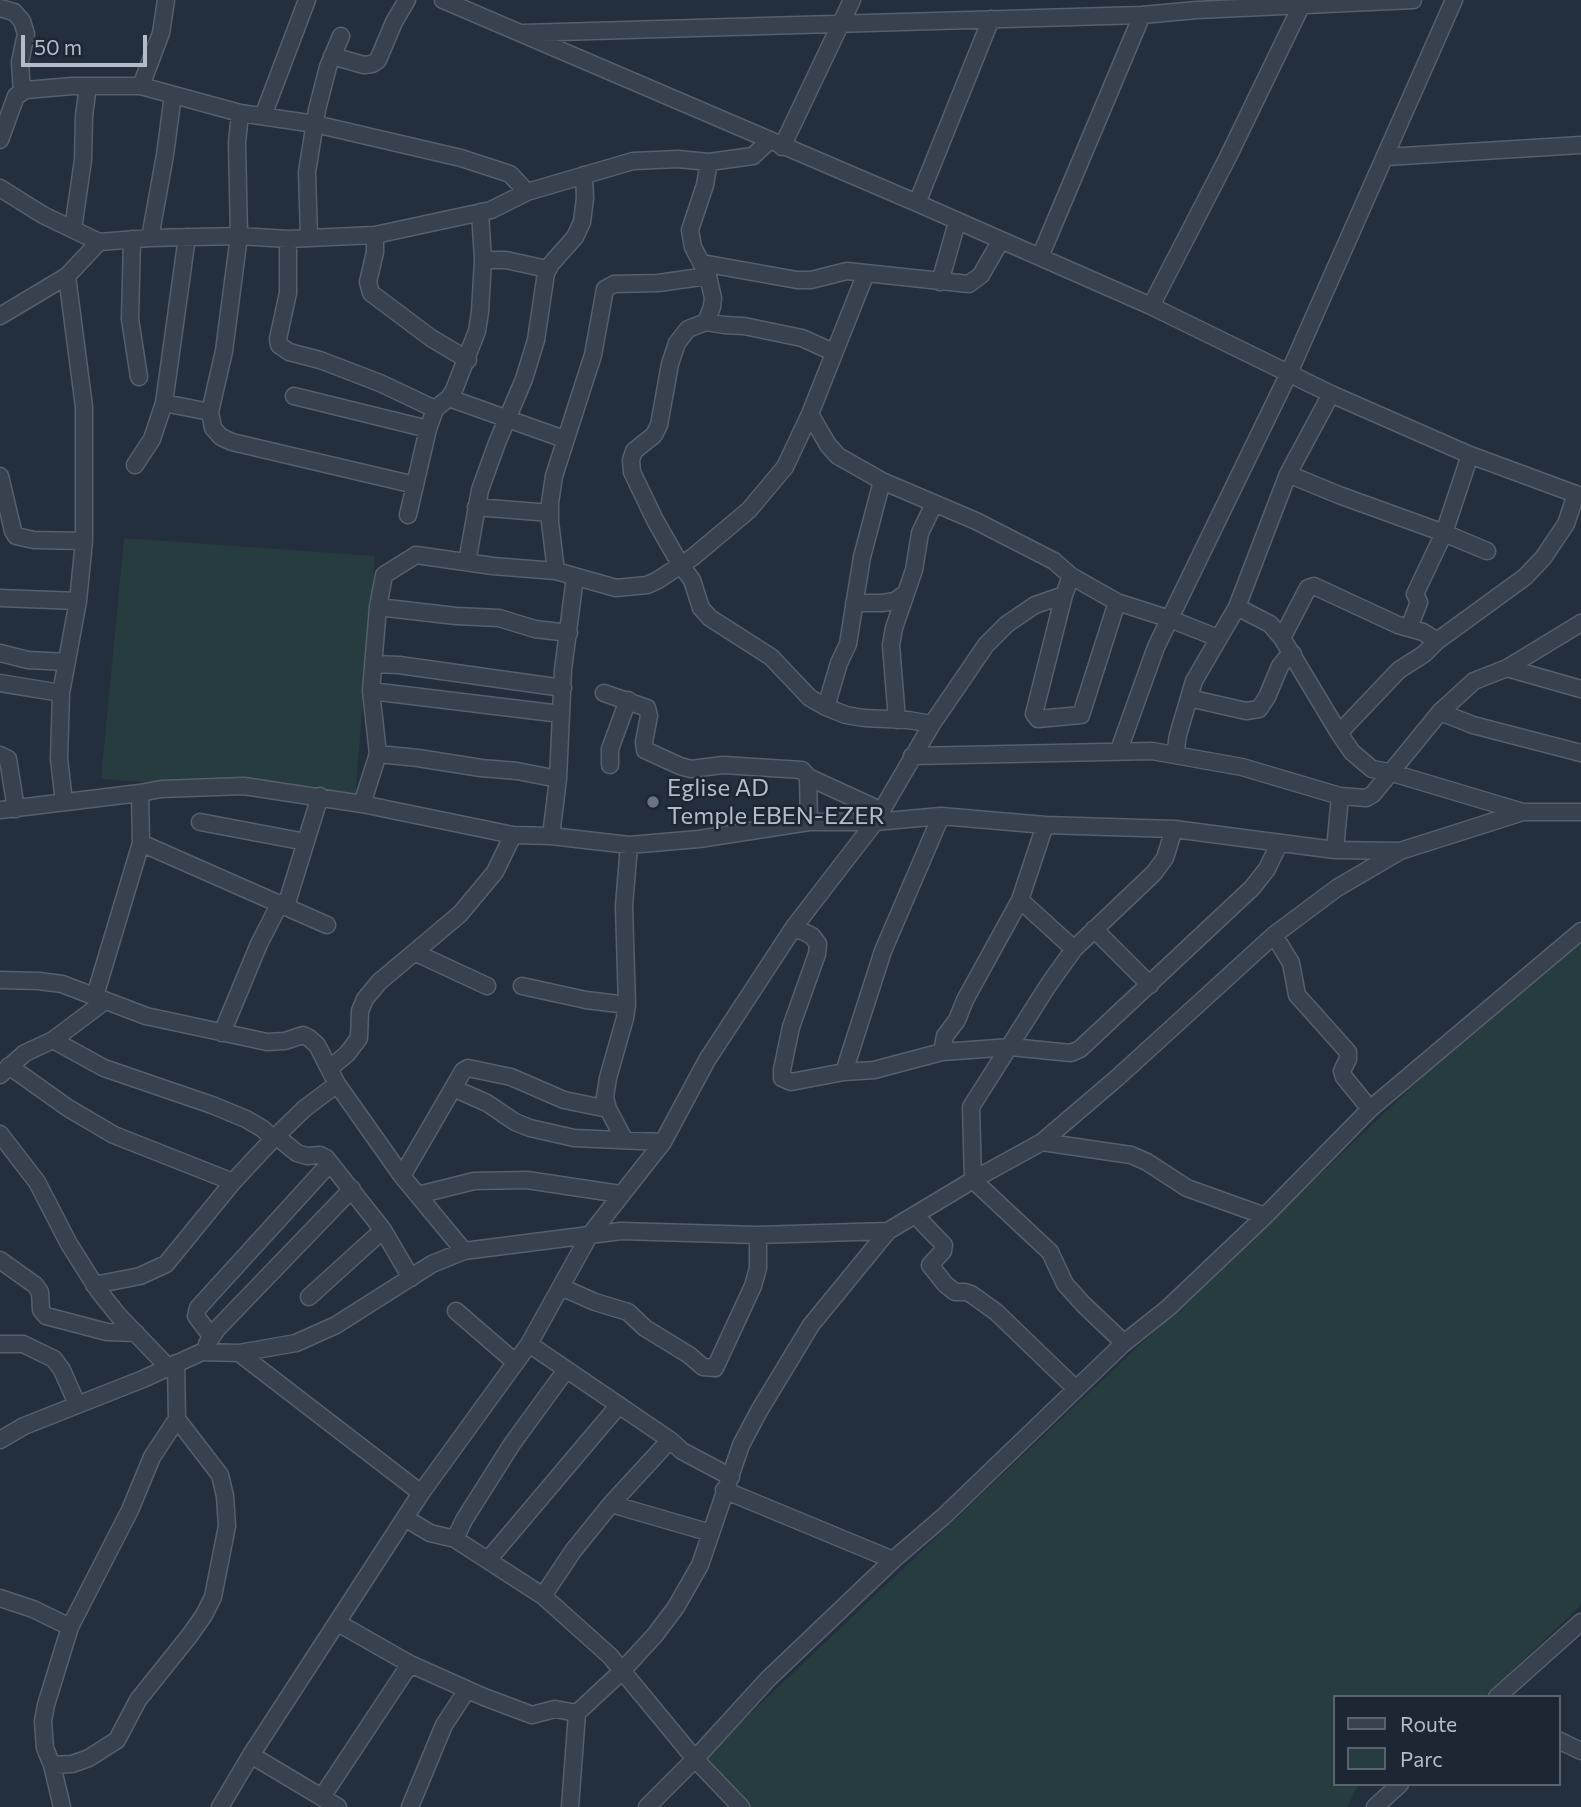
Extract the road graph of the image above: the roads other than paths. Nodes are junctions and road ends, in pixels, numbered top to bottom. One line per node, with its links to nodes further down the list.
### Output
1 (166, 0): 17 (street)
2 (307, 0): 21 (street)
3 (407, 0): 15 (street)
4 (443, 0): 13 (street)
5 (852, 0): 12 (street)
6 (1413, 0): 8 (street)
7 (1454, 0): 26 (street)
8 (1303, 3): 10 (street); 51 (street)
9 (0, 8): 18 (street)
10 (1142, 15): 11 (street); 44 (street)
11 (991, 19): 12 (street); 31 (street)
12 (841, 24): 13 (street); 24 (street)
13 (519, 33): 24 (street)
14 (341, 36): 15 (street)
15 (332, 56): 22 (street)
16 (88, 86): 17 (street); 18 (street); 34 (street)
17 (141, 86): 19 (street)
18 (22, 92): 23 (street)
19 (173, 95): 20 (street); 37 (street)
20 (240, 113): 21 (street); 36 (street)
21 (263, 116): 22 (street)
22 (315, 124): 30 (street); 39 (street)
23 (0, 140)
24 (776, 144): 27 (street); 31 (street)
25 (1581, 145): 26 (street)
26 (1386, 157): 56 (street)
27 (709, 162): 28 (street); 47 (street)
28 (584, 175): 30 (street); 46 (street)
29 (0, 188): 34 (street)
30 (527, 192): 32 (street)
31 (918, 203): 33 (street)
32 (480, 212): 35 (street); 45 (street)
33 (957, 222): 42 (street); 50 (street)
34 (72, 229): 43 (street)
35 (375, 235): 39 (street); 55 (street)
36 (239, 236): 38 (street); 41 (street); 63 (street)
37 (150, 237): 38 (street); 40 (street)
38 (187, 237): 61 (street)
39 (309, 237): 41 (street)
40 (132, 239): 43 (street); 57 (street)
41 (288, 239): 62 (street)
42 (1001, 240): 44 (street); 50 (street)
43 (99, 242): 49 (street)
44 (1040, 257): 51 (street)
45 (483, 260): 46 (street); 55 (street)
46 (547, 269): 65 (street)
47 (705, 270): 48 (street); 53 (street); 67 (street)
48 (866, 273): 50 (street); 54 (street)
49 (67, 276): 52 (street); 81 (street)
50 (940, 282)
51 (1151, 306): 56 (street)
52 (0, 316)
53 (706, 322): 54 (street); 84 (street)
54 (833, 352): 64 (street)
55 (467, 360): 60 (street)
56 (1289, 373): 58 (street); 96 (street)
57 (139, 377)
58 (1331, 394): 68 (street); 70 (street)
59 (294, 396): 66 (street)
60 (449, 398): 62 (street); 65 (street)
61 (164, 403): 63 (street); 69 (street)
62 (435, 409): 66 (street)
63 (210, 412): 73 (street)
64 (810, 414): 72 (street); 84 (street)
65 (508, 421): 67 (street); 76 (street)
66 (428, 429): 73 (street)
67 (564, 439): 77 (street)
68 (1470, 455): 74 (street); 80 (street)
69 (135, 465)
70 (1288, 474): 80 (street); 95 (street)
71 (0, 476): 79 (street)
72 (882, 481): 75 (street); 93 (street)
73 (415, 485): 78 (street)
74 (1578, 495): 102 (street)
75 (934, 505): 86 (street); 88 (street)
76 (476, 507): 77 (street); 83 (street)
77 (550, 513): 85 (street)
78 (408, 516)
79 (6, 528): 81 (street)
80 (1444, 533): 82 (street); 98 (street)
81 (84, 541): 91 (street)
82 (1487, 551)
83 (467, 562): 85 (street); 94 (street)
84 (680, 564): 87 (street); 116 (street)
85 (556, 571): 87 (street)
86 (1071, 576): 89 (street); 92 (street)
87 (575, 577): 99 (street)
88 (906, 593): 93 (street); 119 (street)
89 (1063, 595): 92 (street); 120 (street)
90 (0, 598): 91 (street)
91 (78, 601): 105 (street)
92 (1117, 602): 96 (street)
93 (854, 603): 116 (street)
94 (378, 607): 99 (street); 106 (street)
95 (1237, 607): 100 (street); 101 (street)
96 (1170, 619): 100 (street); 122 (street)
97 (1578, 626): 107 (street)
98 (1409, 628): 101 (street); 102 (street)
99 (569, 633): 109 (street)
100 (1217, 638): 114 (street)
101 (1282, 638): 104 (street)
102 (1437, 641): 121 (street)
103 (0, 653): 105 (street)
104 (1293, 654): 114 (street); 121 (street)
105 (67, 662): 112 (street)
106 (373, 664): 109 (street); 111 (street)
107 (1507, 668): 110 (street); 117 (street)
108 (0, 683): 112 (street)
109 (563, 688): 118 (street)
110 (1581, 689)
111 (371, 691): 118 (street); 124 (street)
112 (61, 693): 135 (street)
113 (604, 694): 115 (street)
114 (1189, 698): 126 (street)
115 (628, 701): 128 (street); 130 (street)
116 (826, 708): 119 (street)
117 (1440, 712): 123 (street); 129 (street)
118 (561, 714): 131 (street)
119 (897, 720): 120 (street)
120 (932, 724): 127 (street)
121 (1339, 733): 129 (street)
122 (1119, 750): 126 (street); 127 (street)
123 (1581, 753)
124 (378, 754): 131 (street); 136 (street)
125 (0, 755): 137 (street)
126 (1175, 755): 134 (street)
127 (912, 756): 139 (street)
128 (610, 765)
129 (1389, 772): 134 (street); 138 (street)
130 (808, 777): 139 (street); 143 (street)
131 (558, 779): 147 (street)
132 (140, 793): 133 (street); 135 (street); 149 (street)
133 (320, 796): 136 (street); 148 (street)
134 (1340, 796): 152 (street)
135 (64, 802): 137 (street)
136 (362, 804): 146 (street)
137 (8, 810)
138 (1523, 812): 141 (street); 153 (street)
139 (878, 816): 140 (street); 143 (street); 157 (street)
140 (941, 816): 144 (street); 175 (street)
141 (1579, 816)
142 (200, 822): 148 (street)
143 (809, 822): 151 (street)
144 (1045, 825): 145 (street); 154 (street)
145 (1174, 829): 150 (street); 158 (street)
146 (513, 835): 147 (street); 162 (street)
147 (551, 836): 151 (street)
148 (306, 842): 155 (street)
149 (141, 843): 155 (street); 167 (street)
150 (1279, 844): 152 (street); 164 (street)
151 (629, 845): 168 (street)
152 (1335, 850): 153 (street)
153 (1400, 851): 160 (street)
154 (1020, 900): 161 (street); 172 (street)
155 (283, 904): 156 (street); 169 (street)
156 (327, 925)
157 (794, 927): 175 (street); 183 (street)
158 (1094, 929): 161 (street); 164 (street)
159 (1581, 931): 179 (street)
160 (1274, 935): 179 (street); 184 (street)
161 (1074, 949): 171 (street)
162 (416, 953): 165 (street); 173 (street)
163 (0, 981): 167 (street)
164 (1150, 985): 171 (street)
165 (487, 986)
166 (522, 986): 168 (street)
167 (100, 999): 169 (street); 170 (street)
168 (627, 1005): 178 (street)
169 (222, 1033): 173 (street)
170 (53, 1040): 174 (street); 181 (street)
171 (1011, 1047): 172 (street); 187 (street)
172 (942, 1052): 175 (street)
173 (330, 1068): 176 (street)
174 (5, 1070): 188 (street)
175 (844, 1072)
176 (337, 1084): 181 (street); 186 (street)
177 (453, 1088): 178 (street); 182 (street); 186 (street)
178 (608, 1109): 182 (street)
179 (1370, 1109): 193 (street)
180 (0, 1134): 201 (street)
181 (275, 1137): 185 (street); 188 (street)
182 (624, 1139): 183 (street)
183 (663, 1142): 190 (street)
184 (1042, 1142): 187 (street); 193 (street)
185 (330, 1163): 189 (street); 206 (street)
186 (402, 1176): 191 (street)
187 (973, 1180): 192 (street); 209 (street)
188 (233, 1182): 201 (street)
189 (352, 1189): 194 (street); 206 (street)
190 (620, 1194): 191 (street); 197 (street)
191 (418, 1195): 198 (street)
192 (915, 1215): 195 (street); 215 (street)
193 (1265, 1216): 209 (street)
194 (383, 1230): 200 (street); 203 (street)
195 (888, 1231): 196 (street); 221 (street)
196 (758, 1235): 197 (street); 202 (street)
197 (589, 1236): 198 (street); 202 (street)
198 (464, 1251): 200 (street)
199 (0, 1260): 205 (street)
200 (411, 1278): 211 (street)
201 (94, 1285): 205 (street)
202 (561, 1287): 208 (street)
203 (309, 1297)
204 (456, 1311): 212 (street)
205 (136, 1333): 213 (street)
206 (211, 1336): 210 (street)
207 (0, 1343): 216 (street)
208 (529, 1343): 212 (street); 214 (street)
209 (1124, 1343): 215 (street)
210 (202, 1352): 211 (street); 213 (street)
211 (239, 1353): 222 (street)
212 (515, 1362): 222 (street)
213 (172, 1365): 216 (street); 218 (street)
214 (566, 1370): 217 (street); 226 (street)
215 (1076, 1389): 228 (street)
216 (77, 1404): 219 (street)
217 (619, 1405): 220 (street); 227 (street)
218 (177, 1419): 233 (street); 243 (street)
219 (0, 1440)
220 (670, 1440): 221 (street); 223 (street)
221 (728, 1484): 225 (street); 228 (street)
222 (421, 1493): 224 (street)
223 (611, 1504): 225 (street); 229 (street)
224 (405, 1518): 226 (street); 232 (street)
225 (711, 1533): 235 (street)
226 (455, 1539): 227 (street)
227 (488, 1560): 229 (street)
228 (893, 1560): 242 (street)
229 (543, 1597): 235 (street)
230 (0, 1598): 233 (street)
231 (1581, 1622): 237 (street)
232 (338, 1623): 234 (street); 241 (street)
233 (70, 1627): 243 (street)
234 (410, 1664): 236 (street); 245 (street)
235 (621, 1672): 238 (street); 242 (street)
236 (467, 1690): 238 (street); 249 (street)
237 (1499, 1695)
238 (577, 1713): 250 (street)
239 (1560, 1741): 240 (street)
240 (1581, 1751)
241 (251, 1755): 245 (street); 247 (street)
242 (695, 1759): 251 (street); 252 (street)
243 (52, 1765): 246 (street)
244 (1398, 1786): 253 (street)
245 (322, 1797): 248 (street)
246 (62, 1807)
247 (220, 1807)
248 (338, 1807)
249 (410, 1807)
250 (570, 1807)
251 (647, 1807)
252 (741, 1807)
253 (1375, 1807)

